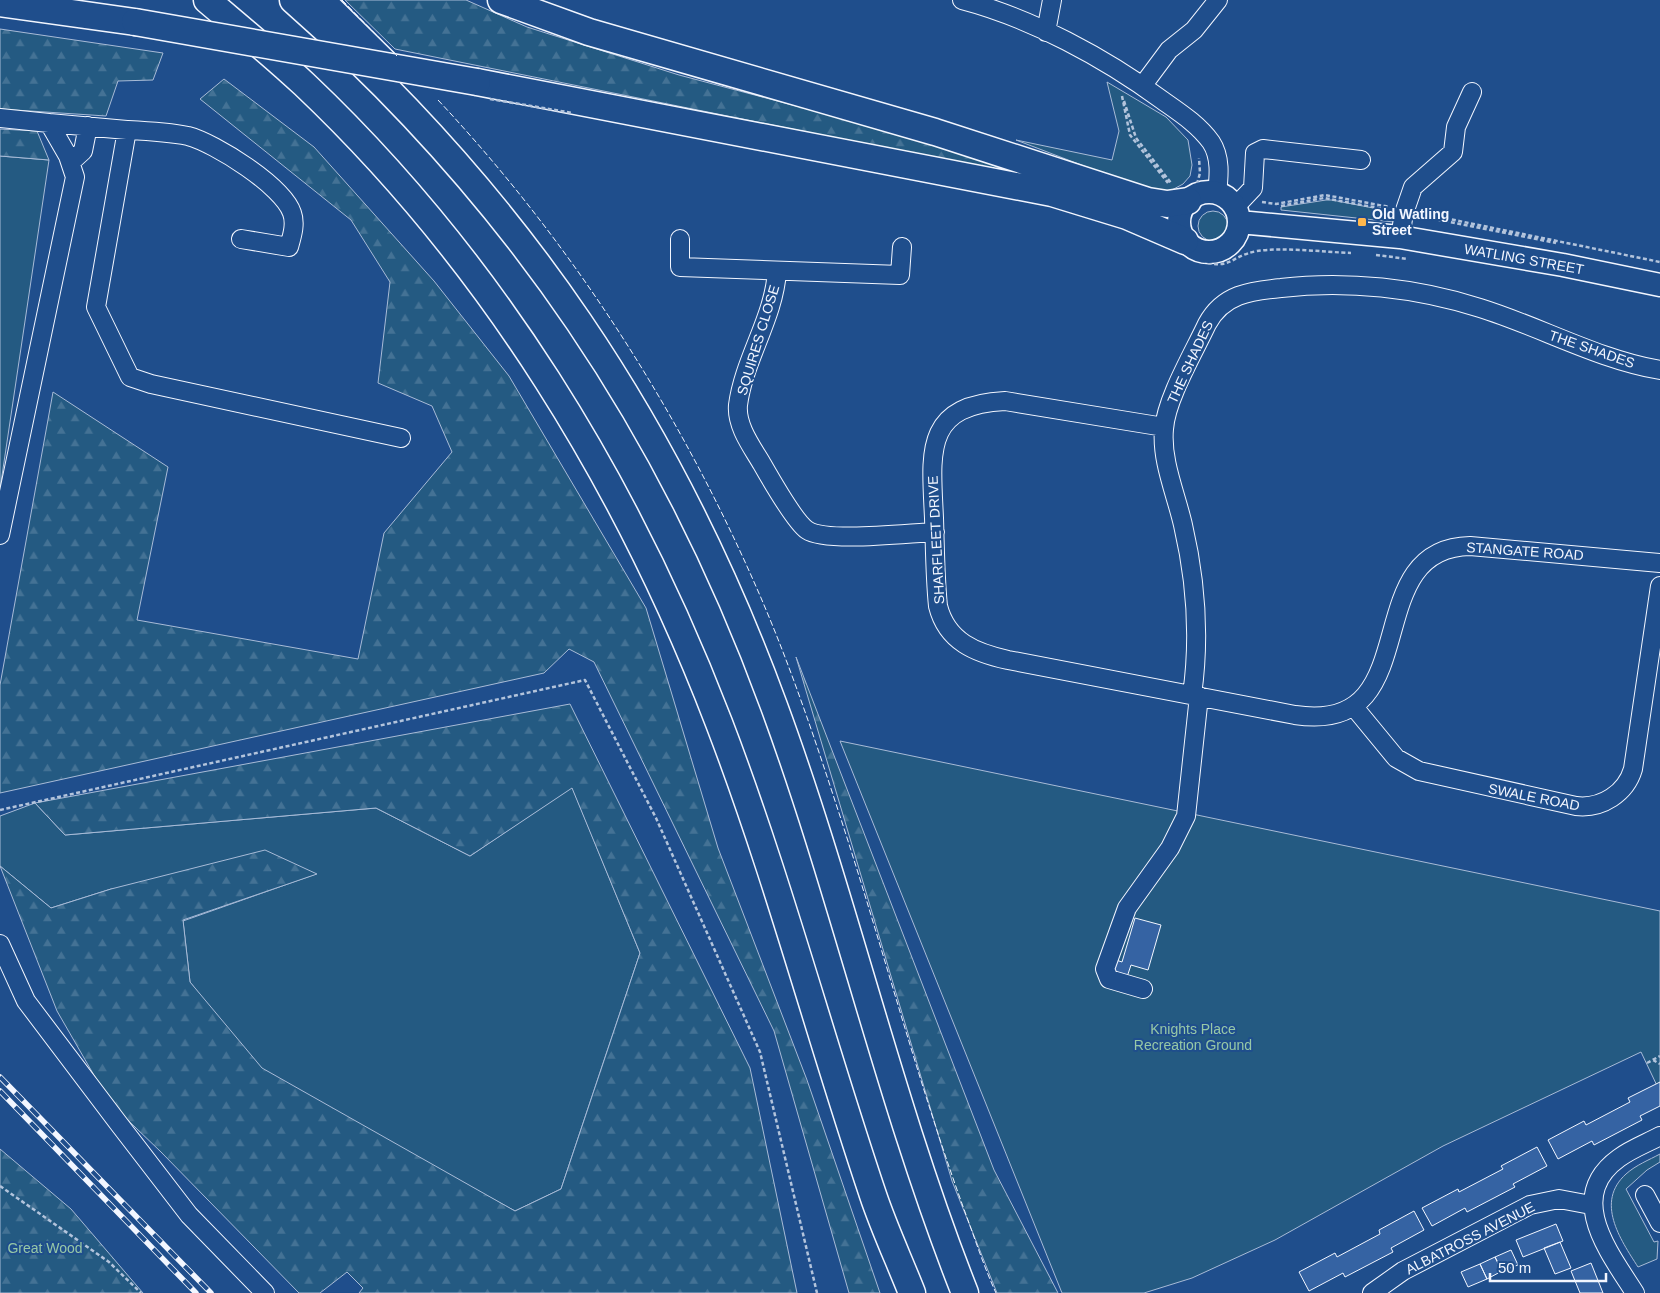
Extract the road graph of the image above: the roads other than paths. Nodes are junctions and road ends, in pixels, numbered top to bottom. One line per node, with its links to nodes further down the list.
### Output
1 (208, 0): 46 (highway)
2 (293, 0): 16 (highway)
3 (321, 0): 16 (highway)
4 (501, 0): 19 (highway)
5 (962, 0): 9 (street)
6 (1052, 0): 9 (street)
7 (1218, 0): 10 (street)
8 (0, 3): 26 (highway, bridge)
9 (1046, 32): 10 (street)
10 (1143, 85): 20 (street)
11 (1472, 92): 22 (street)
12 (0, 118): 13 (street)
13 (49, 123): 14 (street); 18 (street)
14 (88, 126): 15 (street); 18 (street)
15 (127, 130): 23 (street); 31 (street)
16 (448, 151): 47 (highway)
17 (1361, 160): 21 (street)
18 (71, 162): 33 (street)
19 (1182, 188): 20 (main road); 26 (main road)
20 (1217, 194): 21 (main road)
21 (1243, 210): 22 (main road, WATLING STREET); 26 (main road)
22 (1400, 237): 28 (main road, WATLING STREET)
23 (241, 239)
24 (680, 239): 27 (street, SQUIRES CLOSE)
25 (902, 246): 27 (street, SQUIRES CLOSE)
26 (1187, 248)
27 (777, 271): 32 (street, SQUIRES CLOSE)
28 (1660, 285)
29 (1660, 370): 30 (street, THE SHADES)
30 (1164, 427): 32 (street, SHARFLEET DRIVE); 36 (street, THE SHADES)
31 (400, 438)
32 (935, 532): 36 (street, SHARFLEET DRIVE)
33 (0, 535)
34 (1660, 563): 37 (street, STANGATE ROAD)
35 (1660, 586): 37 (street, SWALE ROAD)
36 (1195, 696): 37 (street, STANGATE ROAD); 39 (street, THE SHADES)
37 (1354, 707)
38 (0, 944): 45 (street)
39 (1143, 989)
40 (1660, 1136): 42 (street)
41 (1645, 1195): 43 (street)
42 (1592, 1204): 44 (street, ALBATROSS AVENUE); 48 (street)
43 (1660, 1223)
44 (1381, 1290)
45 (265, 1293)
46 (912, 1293)
47 (965, 1293)
48 (1634, 1293)

